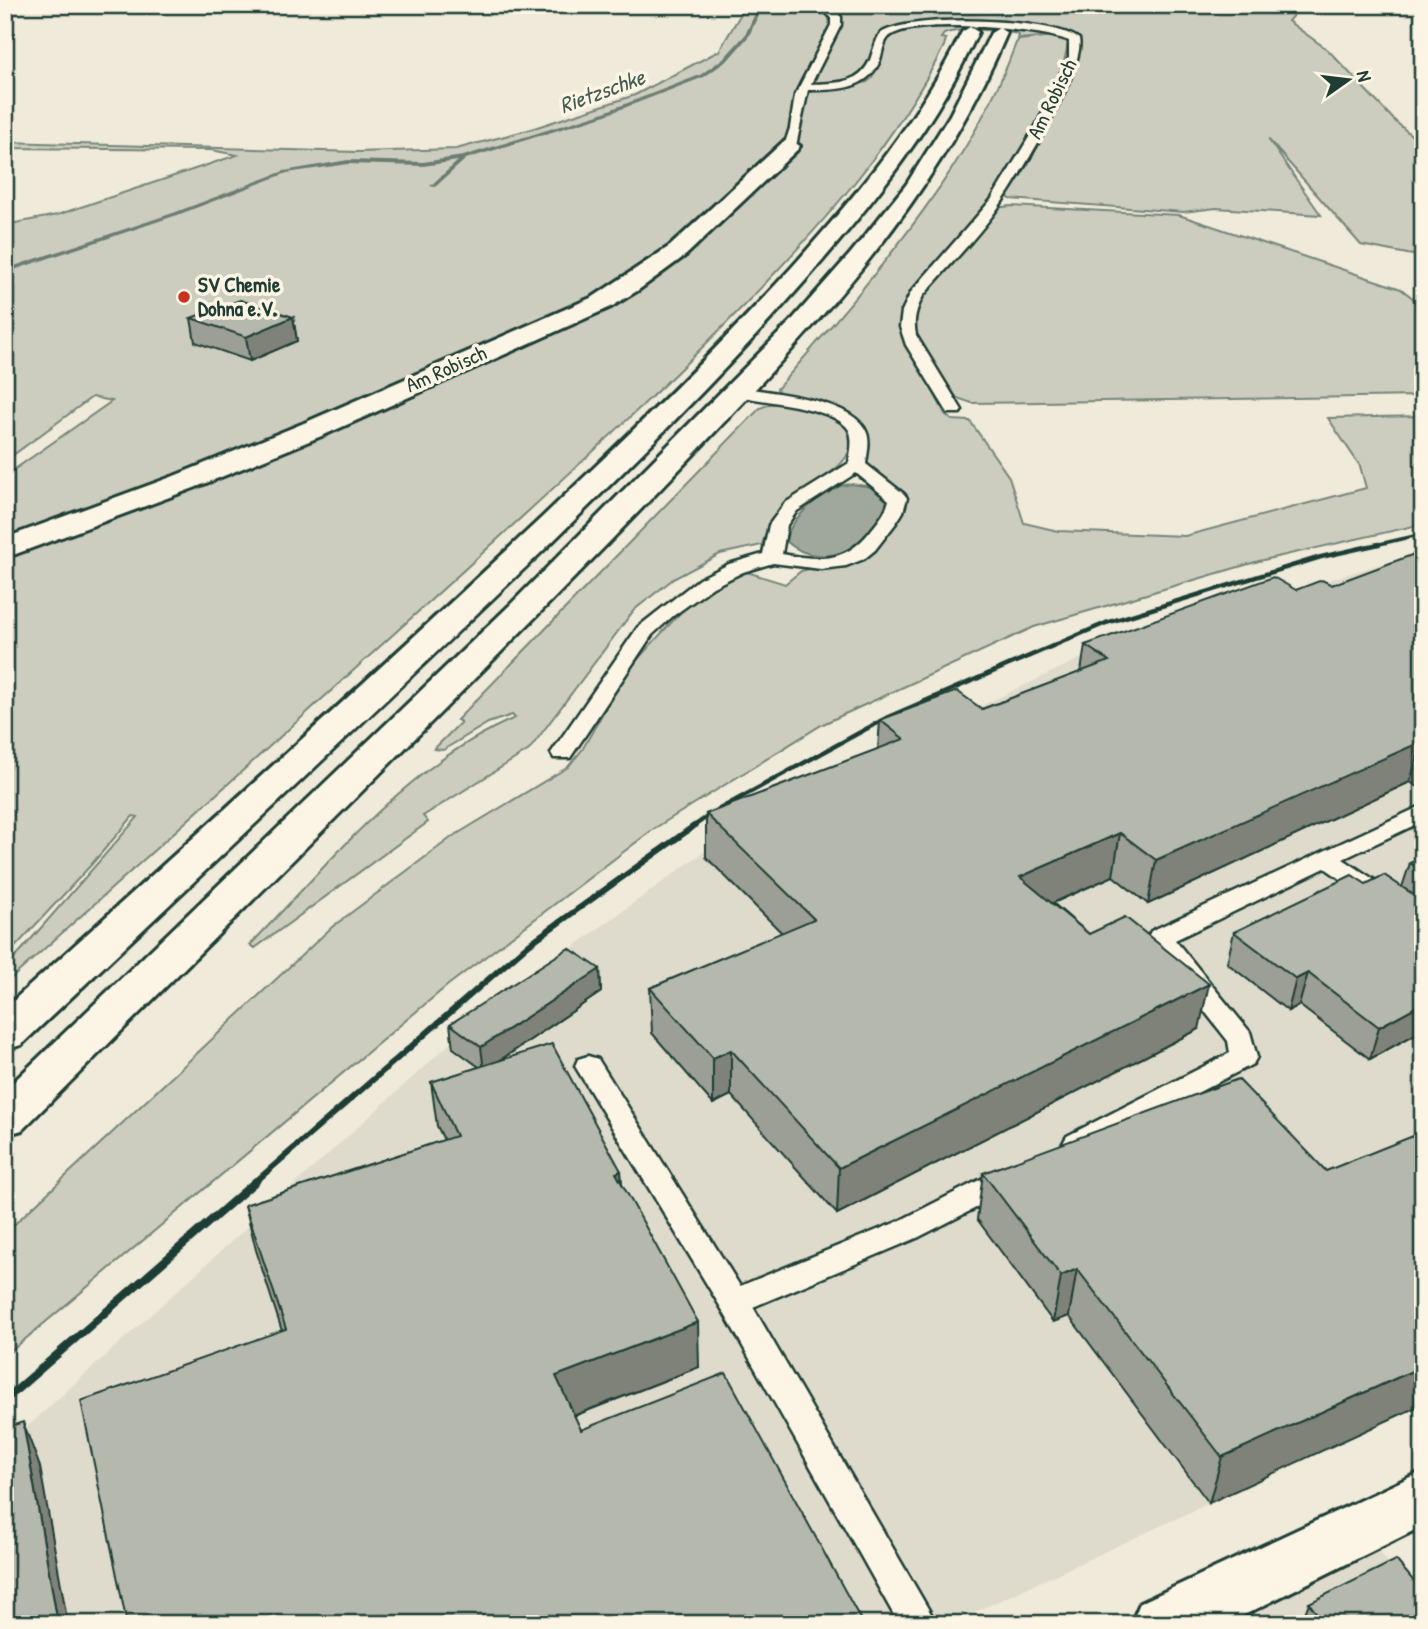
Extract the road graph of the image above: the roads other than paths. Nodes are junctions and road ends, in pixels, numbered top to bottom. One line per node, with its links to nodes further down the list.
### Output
1 (824, 5): 4 (lane, Am Robisch)
2 (970, 32): 16 (main road)
3 (999, 33): 7 (main road)
4 (804, 87): 5 (lane, Am Robisch); 6 (lane, Am Robisch)
5 (790, 146): 10 (main road, Am Robisch)
6 (996, 202): 8 (lane)
7 (740, 392): 9 (lane); 18 (main road)
8 (954, 410)
9 (857, 464): 11 (lane); 11 (lane)
10 (5, 549)
11 (772, 557): 12 (lane)
12 (562, 753)
13 (1419, 814): 14 (lane)
14 (1326, 858): 15 (lane); 19 (lane)
15 (1423, 924)
16 (5, 1034)
17 (588, 1066): 20 (lane)
18 (5, 1118)
19 (1039, 1162): 20 (lane)
20 (734, 1302): 22 (lane)
21 (1423, 1497): 23 (main road)
22 (919, 1624)
23 (1162, 1624)

